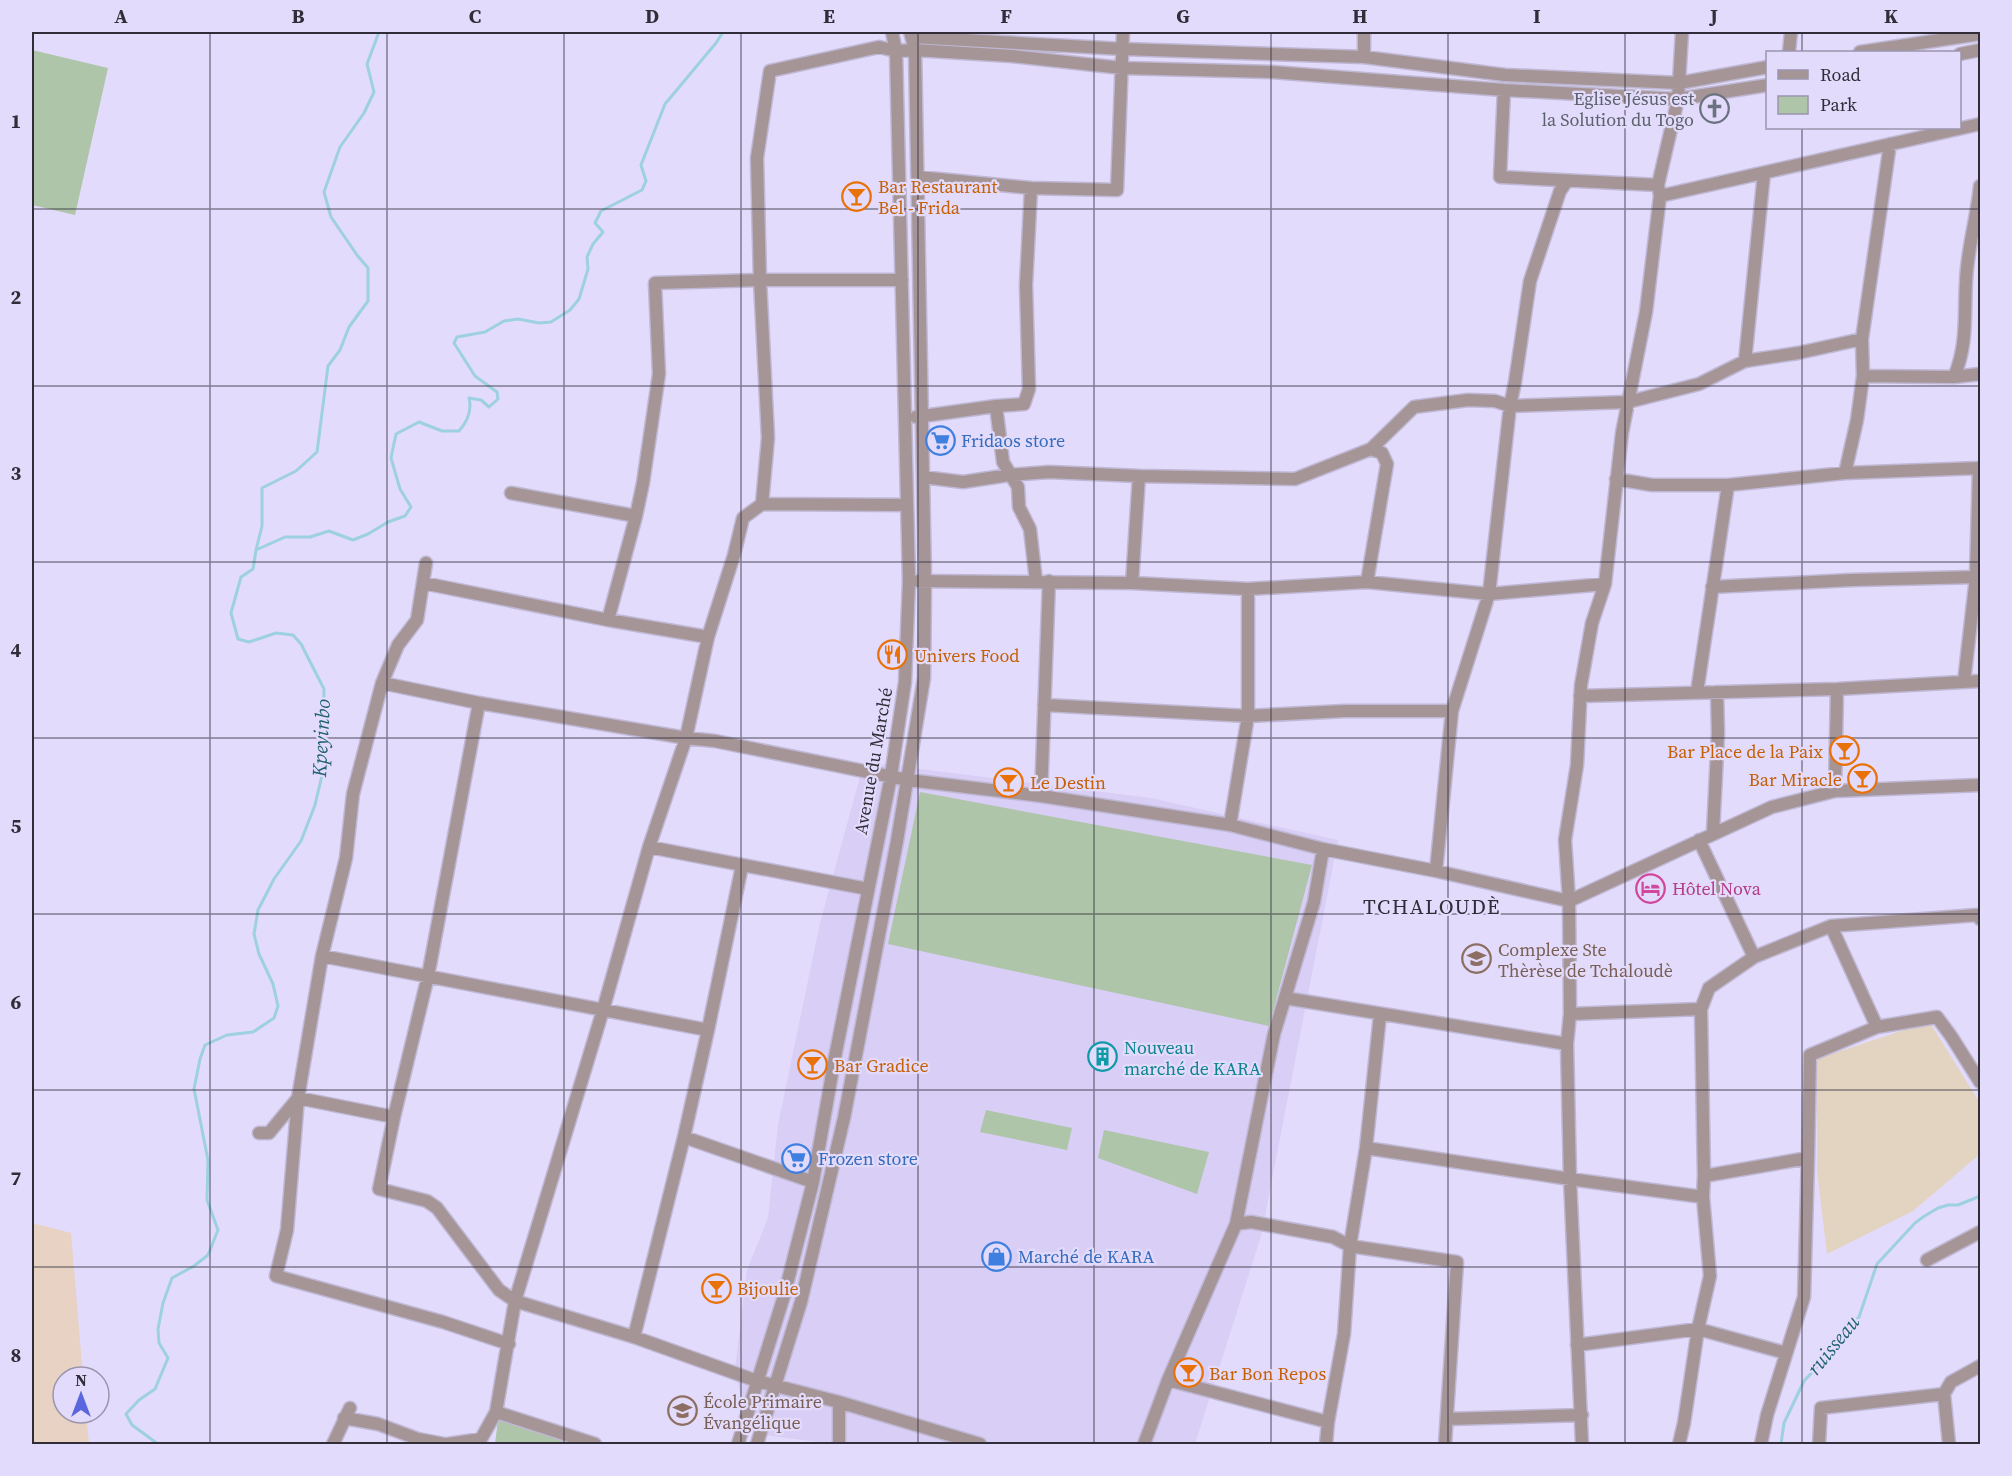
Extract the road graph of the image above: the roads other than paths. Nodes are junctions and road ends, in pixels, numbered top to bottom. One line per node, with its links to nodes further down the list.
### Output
1 (892, 32): 11 (street, Avenue du Marché)
2 (1123, 32): 8 (street)
3 (1364, 32): 15 (street)
4 (1682, 32): 18 (street)
5 (1791, 32): 12 (street)
6 (911, 34): 8 (street); 9 (street, Avenue du Marché)
7 (1980, 34): 13 (street)
8 (1123, 49): 15 (street); 17 (street)
9 (915, 50): 11 (street); 17 (street); 27 (street, Avenue du Marché)
10 (1980, 50): 14 (street)
11 (896, 51): 33 (street); 34 (street, Avenue du Marché)
12 (1789, 51)
13 (1867, 51)
14 (1961, 54)
15 (1364, 57): 18 (street)
16 (1766, 67): 18 (street)
17 (1122, 68): 20 (street); 30 (street)
18 (1679, 83): 21 (street)
19 (1766, 85): 21 (street)
20 (1504, 90): 21 (street); 28 (street)
21 (1678, 99): 31 (street)
22 (1980, 124): 23 (street)
23 (1961, 128)
24 (1958, 129): 25 (street)
25 (1890, 144): 26 (street); 35 (street)
26 (1764, 173): 31 (street); 36 (street)
27 (918, 177): 30 (street); 44 (street, Avenue du Marché)
28 (1567, 181): 31 (street); 42 (street)
29 (1980, 186): 32 (street)
30 (1031, 188): 41 (street)
31 (1659, 190): 40 (street)
32 (1979, 215): 39 (street)
33 (760, 280): 34 (street); 54 (street); 56 (street)
34 (902, 280): 43 (street, Avenue du Marché)
35 (1862, 339): 36 (street); 38 (street)
36 (1745, 362): 40 (street)
37 (1980, 374): 39 (street)
38 (1863, 376): 39 (street); 47 (street)
39 (1954, 377)
40 (1628, 402): 42 (street); 51 (street)
41 (996, 406): 44 (street); 48 (street)
42 (1510, 406): 45 (street); 69 (street)
43 (906, 417): 44 (street); 55 (street, Avenue du Marché)
44 (922, 417): 50 (street, Avenue du Marché)
45 (1371, 449): 49 (street); 63 (street)
46 (1980, 468): 47 (street); 58 (street)
47 (1845, 473): 52 (street)
48 (1010, 475): 49 (street); 50 (street); 60 (street)
49 (1139, 476): 65 (street)
50 (923, 477): 62 (street, Avenue du Marché)
51 (1616, 479): 52 (street); 66 (street)
52 (1728, 484): 67 (street)
53 (511, 493): 56 (street)
54 (762, 504): 55 (street); 71 (street)
55 (907, 506): 59 (street, Avenue du Marché)
56 (636, 516): 70 (street)
57 (426, 563): 64 (street)
58 (1976, 577): 67 (street); 73 (street)
59 (909, 581): 62 (street); 84 (street, Avenue du Marché)
60 (1036, 581): 61 (street); 62 (street)
61 (1049, 581): 65 (street); 80 (street)
62 (925, 582): 85 (street, Avenue du Marché)
63 (1367, 582): 68 (street); 69 (street)
64 (423, 583): 70 (street); 74 (street)
65 (1132, 583): 68 (street)
66 (1605, 584): 69 (street); 78 (street)
67 (1712, 587): 76 (street)
68 (1248, 589): 82 (street)
69 (1489, 594): 81 (street)
70 (608, 620): 71 (street)
71 (708, 637): 83 (street)
72 (1980, 681): 73 (street)
73 (1964, 682): 75 (street)
74 (382, 683): 79 (street); 100 (street)
75 (1837, 689): 77 (street); 87 (street)
76 (1696, 692): 77 (street); 78 (street)
77 (1717, 692): 90 (street)
78 (1580, 696): 97 (street)
79 (479, 703): 83 (street); 102 (street)
80 (1044, 705): 82 (street); 88 (street)
81 (1452, 711): 82 (street); 95 (street)
82 (1248, 716): 89 (street)
83 (686, 738): 84 (street); 92 (street)
84 (891, 776): 85 (street); 96 (street, Avenue du Marché)
85 (908, 780): 88 (street); 115 (street, Avenue du Marché)
86 (1980, 784): 87 (street)
87 (1835, 791): 90 (street)
88 (1041, 796): 89 (street)
89 (1230, 825): 93 (street)
90 (1713, 833): 91 (street)
91 (1699, 840): 97 (street); 101 (street)
92 (649, 847): 94 (street); 105 (street)
93 (1323, 849): 95 (street); 103 (street)
94 (742, 866): 96 (street); 109 (street)
95 (1436, 871): 97 (street)
96 (868, 889): 113 (street, Avenue du Marché)
97 (1569, 901): 106 (street)
98 (1980, 919): 99 (street)
99 (1831, 926): 101 (street); 108 (street)
100 (322, 956): 102 (street); 112 (street)
101 (1754, 957): 104 (street)
102 (428, 976): 105 (street); 114 (street)
103 (1285, 998): 107 (street); 124 (street)
104 (1701, 1009): 106 (street); 120 (street)
105 (603, 1010): 109 (street); 129 (street)
106 (1570, 1014): 110 (street)
107 (1380, 1015): 110 (street); 118 (street)
108 (1877, 1028): 111 (street); 119 (street)
109 (708, 1030): 117 (street)
110 (1567, 1044): 121 (street)
111 (1980, 1082)
112 (298, 1098): 114 (street); 116 (street); 133 (street)
113 (825, 1114): 115 (street); 122 (street, Avenue du Marché)
114 (394, 1117): 129 (street)
115 (844, 1118): 130 (street, Avenue du Marché)
116 (259, 1133)
117 (684, 1137): 122 (street); 132 (street)
118 (1366, 1148): 121 (street); 126 (street)
119 (1808, 1158): 120 (street); 135 (street)
120 (1704, 1176): 123 (street)
121 (1570, 1179): 123 (street); 134 (street)
122 (813, 1182): 128 (street, Avenue du Marché)
123 (1703, 1197): 131 (street)
124 (1236, 1224): 126 (street); 137 (street)
125 (1980, 1232): 127 (street)
126 (1350, 1246): 144 (street); 145 (street)
127 (1927, 1260)
128 (784, 1296): 130 (street); 138 (street, Avenue du Marché)
129 (515, 1301): 132 (street); 133 (street)
130 (801, 1302): 139 (street, Avenue du Marché)
131 (1698, 1329): 134 (street); 135 (street); 157 (street)
132 (634, 1337): 138 (street)
133 (509, 1344): 142 (street)
134 (1577, 1345): 143 (street)
135 (1786, 1353): 158 (street)
136 (1980, 1366): 140 (street)
137 (1168, 1380): 145 (street); 153 (street)
138 (757, 1381): 139 (street); 149 (street, Avenue du Marché)
139 (774, 1385): 141 (street); 150 (street, Avenue du Marché)
140 (1944, 1394): 159 (street); 160 (street)
141 (839, 1402): 151 (street); 152 (street)
142 (496, 1412): 147 (street); 148 (street)
143 (1582, 1415): 144 (street); 156 (street)
144 (1447, 1419): 155 (street)
145 (1328, 1422): 154 (street)
146 (333, 1444): 147 (street)
147 (446, 1444)
148 (595, 1444)
149 (738, 1444)
150 (757, 1444)
151 (839, 1444)
152 (980, 1444)
153 (1144, 1444)
154 (1326, 1444)
155 (1444, 1444)
156 (1582, 1444)
157 (1679, 1444)
158 (1761, 1444)
159 (1819, 1444)
160 (1949, 1444)

